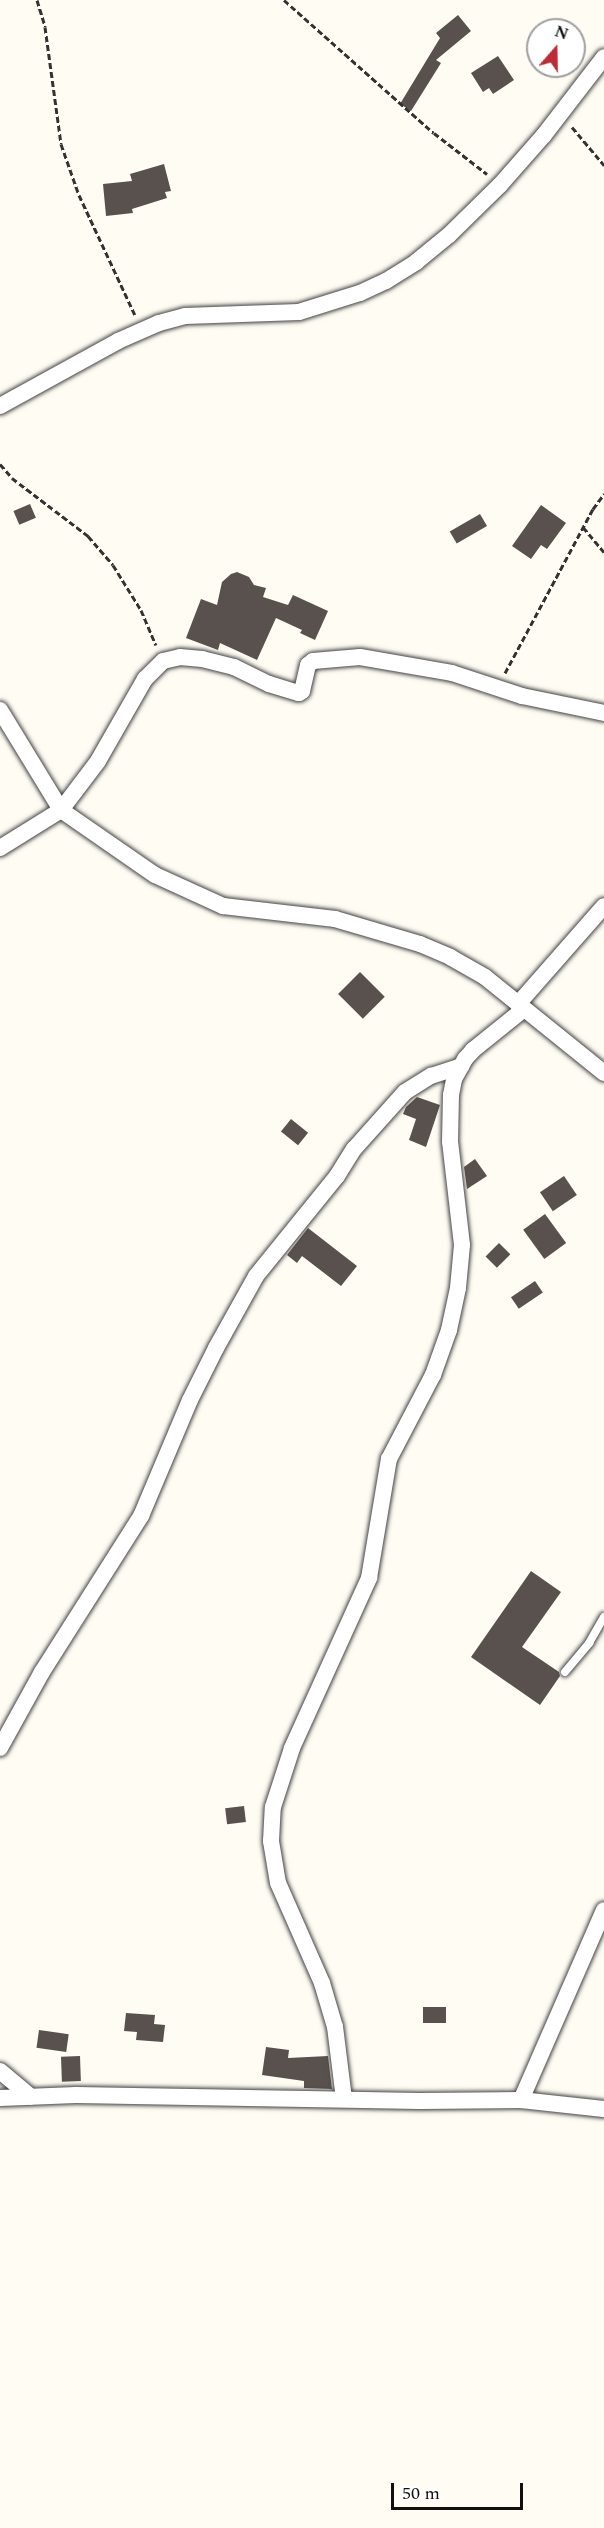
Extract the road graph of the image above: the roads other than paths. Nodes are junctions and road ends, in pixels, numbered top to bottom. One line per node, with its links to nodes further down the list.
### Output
1 (604, 57): 2 (street)
2 (0, 406)
3 (0, 710): 5 (street)
4 (604, 712): 5 (street)
5 (61, 810): 6 (street); 8 (street)
6 (0, 848)
7 (604, 906): 8 (street)
8 (521, 1006): 9 (street); 10 (street)
9 (461, 1066): 13 (street); 18 (street)
10 (604, 1073)
11 (604, 1617): 12 (lane)
12 (566, 1672)
13 (0, 1748)
14 (604, 1910): 19 (street)
15 (0, 2071): 16 (street)
16 (32, 2097): 17 (street); 18 (street)
17 (0, 2098)
18 (344, 2099): 19 (street)
19 (521, 2100): 20 (street)
20 (604, 2109)

